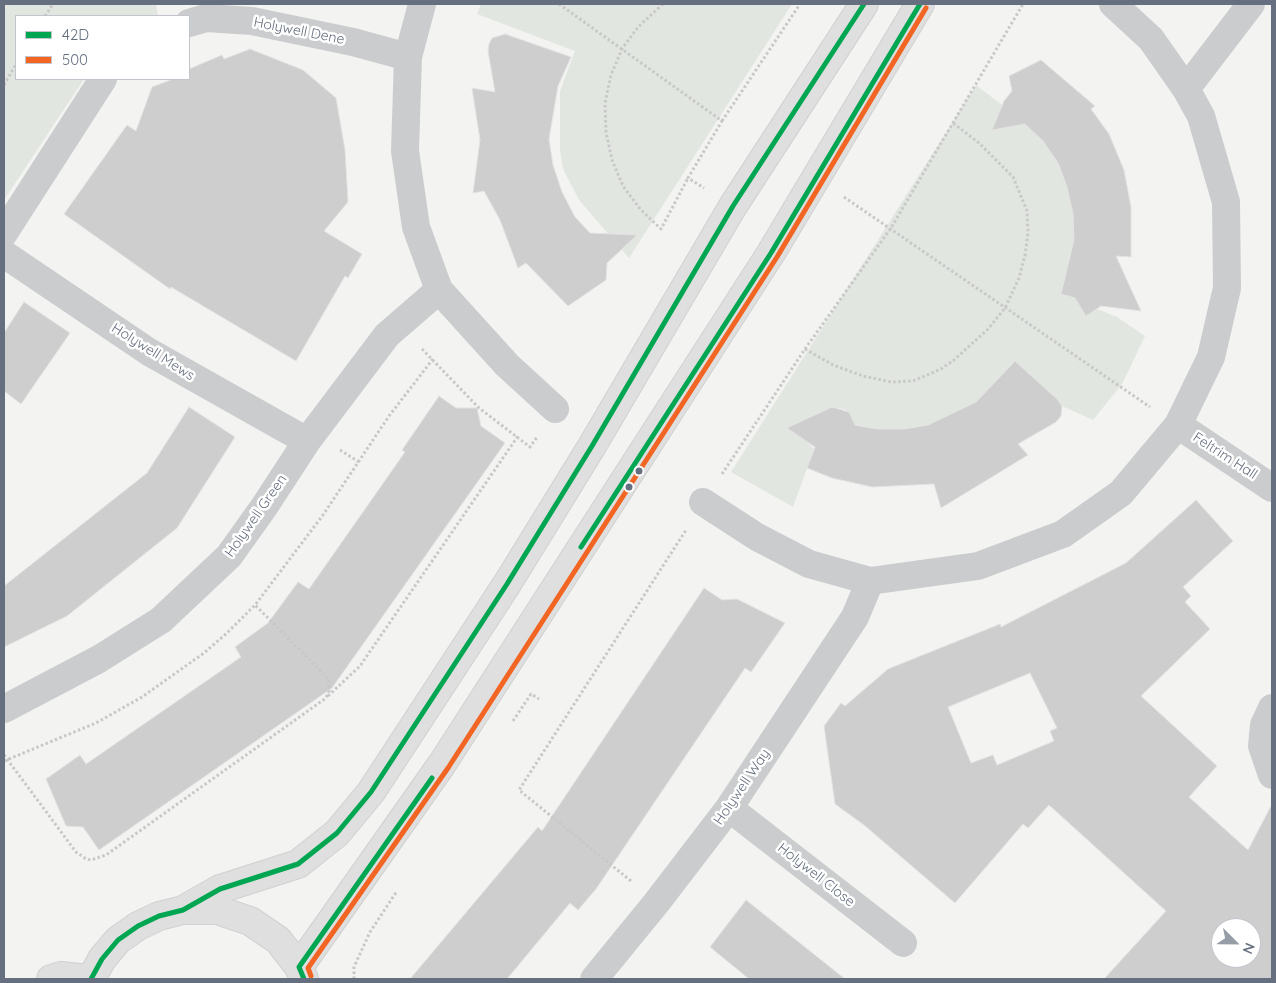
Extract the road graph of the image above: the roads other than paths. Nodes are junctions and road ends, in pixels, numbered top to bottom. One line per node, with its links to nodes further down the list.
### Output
1 (422, 4): 7 (street)
2 (864, 4): 23 (main road)
3 (920, 4): 25 (main road)
4 (1113, 4): 9 (street)
5 (1251, 4): 9 (street)
6 (190, 23): 7 (street, Holywell Dene)
7 (408, 57): 12 (street)
8 (102, 80): 10 (street)
9 (1186, 89): 14 (street)
10 (4, 233)
11 (4, 254): 15 (street, Holywell Mews)
12 (439, 290): 13 (street); 15 (street, Holywell Green)
13 (555, 409)
14 (1178, 425): 16 (street, Feltrim Hall); 18 (street)
15 (307, 441): 20 (street, Holywell Green)
16 (1272, 488)
17 (703, 502): 18 (street)
18 (870, 581): 22 (street, Holywell Way)
19 (1272, 708): 21 (street)
20 (4, 709)
21 (1272, 775)
22 (729, 808): 24 (street, Holywell Close); 28 (street, Holywell Way)
23 (183, 910): 25 (main road); 27 (main road)
24 (903, 942)
25 (302, 973)
26 (51, 979): 27 (main road)
27 (90, 979)
28 (594, 979)

